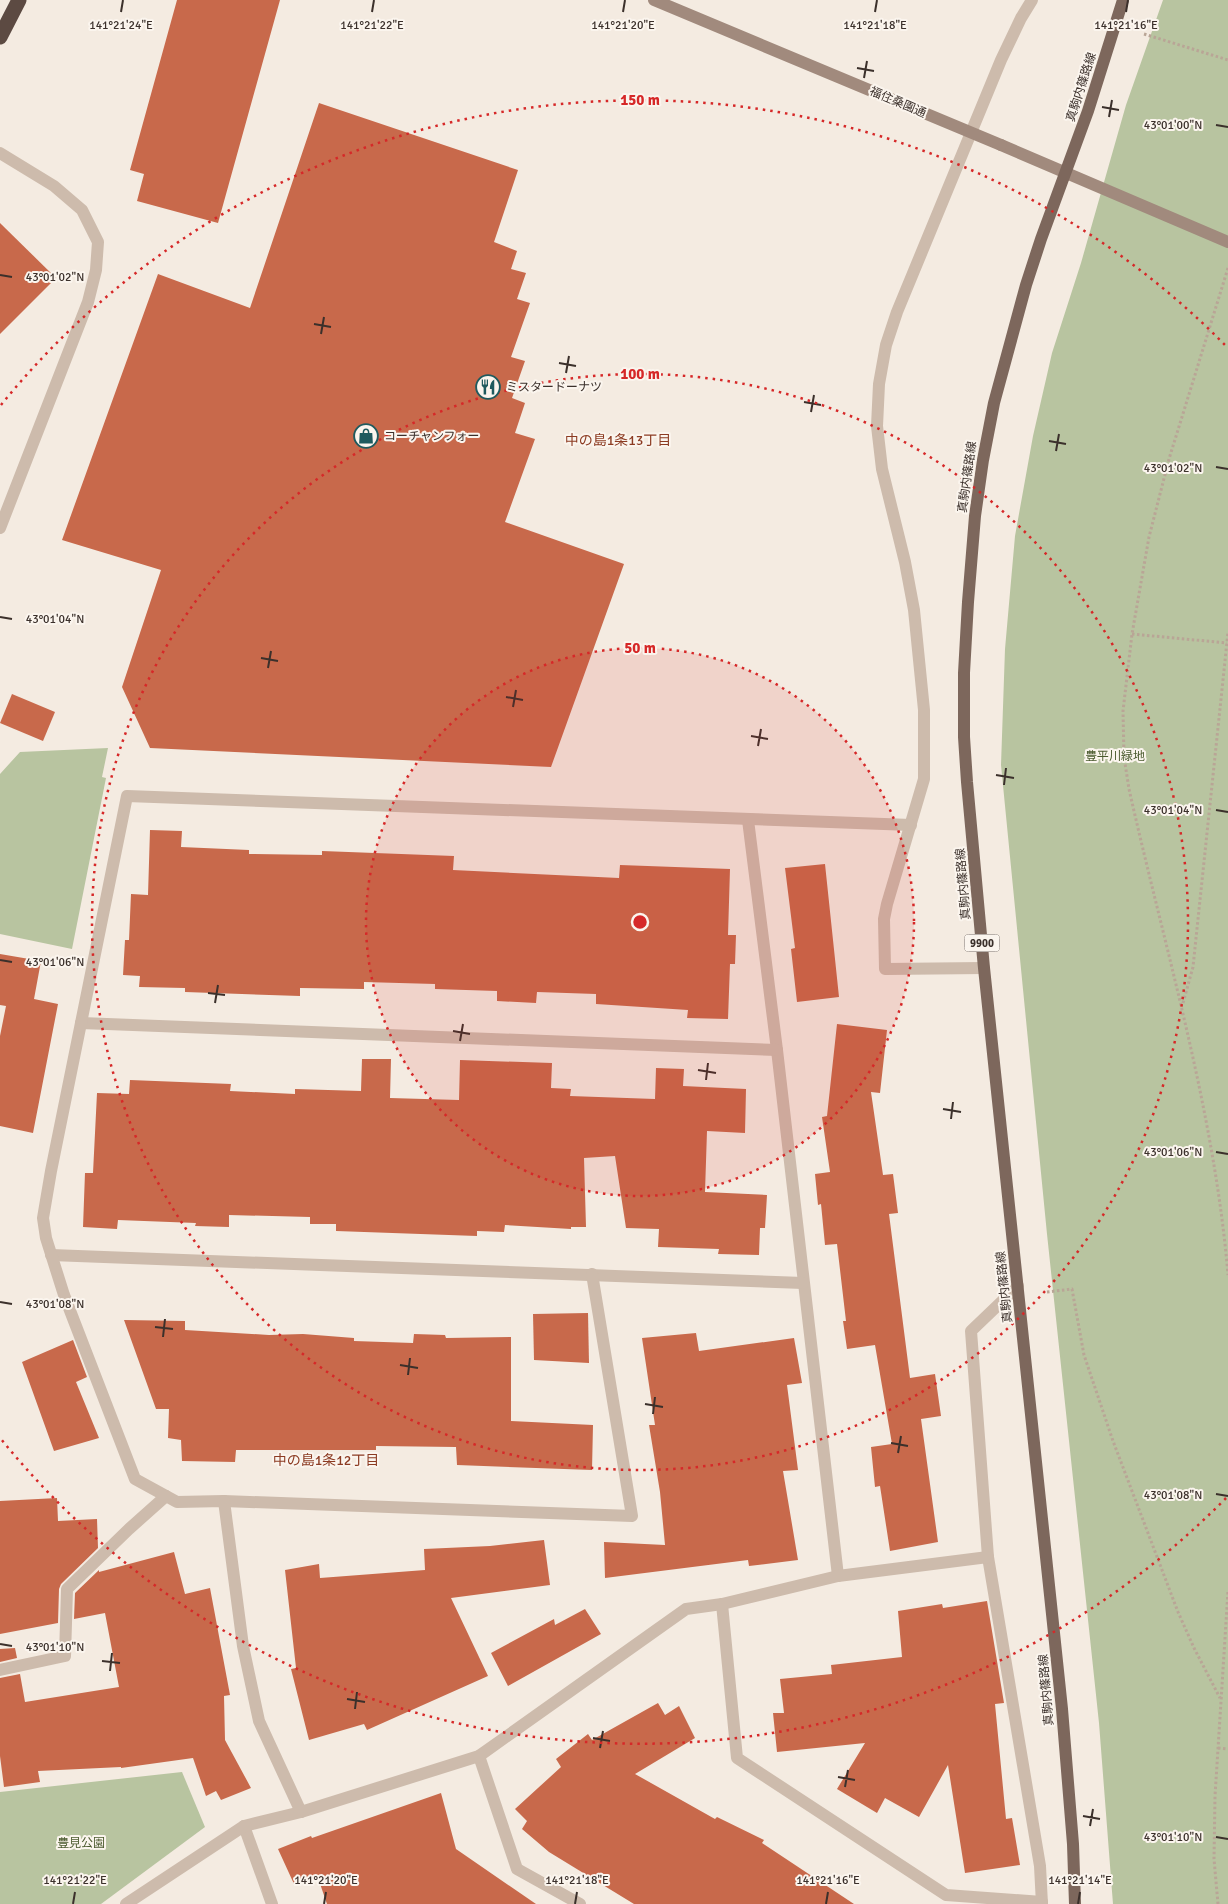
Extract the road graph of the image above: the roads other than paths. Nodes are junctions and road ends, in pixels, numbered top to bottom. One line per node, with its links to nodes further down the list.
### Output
1 (19, 0): 5 (highway)
2 (654, 0): 7 (street, 福住桑園通, bridge)
3 (1032, 0): 11 (street)
4 (1123, 0): 7 (main road, 真駒内篠路線 / 9900)
5 (0, 37)
6 (0, 153): 9 (street)
7 (1066, 173): 8 (street, 福住桑園通); 12 (main road, 真駒内篠路線 / 9900)
8 (1228, 242)
9 (0, 528)
10 (748, 820): 11 (street); 13 (street); 14 (street)
11 (911, 825): 12 (street)
12 (984, 968): 18 (main road, 真駒内篠路線 / 9900)
13 (81, 1023): 14 (street); 15 (street)
14 (777, 1050): 17 (street)
15 (51, 1255): 16 (street); 19 (street)
16 (592, 1274): 17 (street); 20 (street)
17 (803, 1282): 22 (street)
18 (1018, 1286): 21 (street); 32 (main road, 真駒内篠路線 / 9900)
19 (166, 1496): 20 (street); 24 (street)
20 (224, 1501): 26 (street)
21 (988, 1556): 22 (street); 28 (street)
22 (838, 1576): 23 (street)
23 (722, 1604): 25 (street); 28 (street)
24 (0, 1670)
25 (479, 1756): 26 (street); 31 (street)
26 (301, 1812): 27 (street)
27 (244, 1826): 29 (street); 30 (street)
28 (1042, 1903)
29 (126, 1904)
30 (272, 1904)
31 (580, 1904)
32 (1075, 1904)

